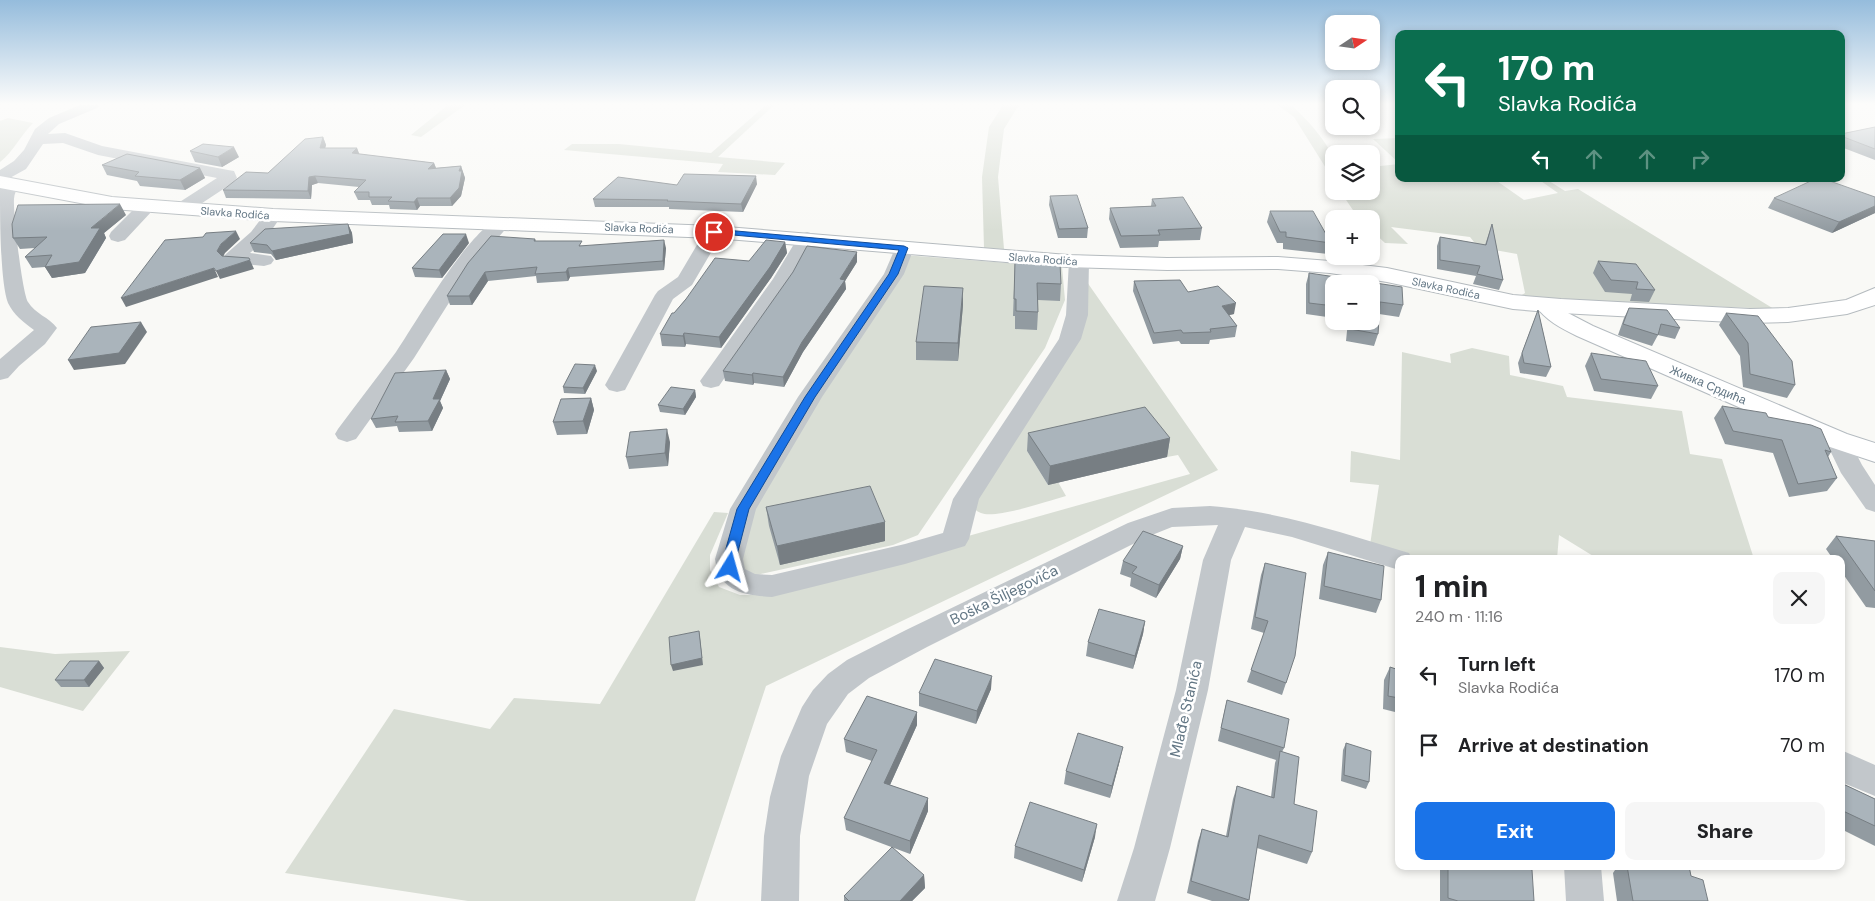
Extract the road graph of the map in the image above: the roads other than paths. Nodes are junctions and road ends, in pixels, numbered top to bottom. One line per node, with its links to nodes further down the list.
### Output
1 (33, 147): 3 (street)
2 (90, 147): 5 (street)
3 (3, 181): 4 (main road, Slavka Rodića); 16 (street)
4 (147, 206): 5 (main road, Slavka Rodića); 9 (street)
5 (181, 209): 6 (main road, Slavka Rodića)
6 (273, 215): 7 (main road, Slavka Rodića); 12 (street)
7 (501, 224): 8 (main road, Slavka Rodića); 19 (street)
8 (714, 232): 10 (main road, Slavka Rodića); 18 (street)
9 (118, 236)
10 (807, 238): 11 (main road, Slavka Rodića); 17 (street)
11 (904, 248): 13 (main road, Slavka Rodića); 13 (street)
12 (264, 260)
13 (1079, 261): 15 (main road, Slavka Rodića)
14 (1875, 295): 15 (main road, Slavka Rodića)
15 (1546, 305): 20 (main road, Живка Срдића)
16 (0, 373)
17 (711, 380)
18 (617, 385)
19 (346, 434)
20 (1837, 440): 21 (main road, Живка Срдића); 22 (street)
21 (1875, 453)
22 (1875, 503)
23 (1235, 518): 24 (street, Boška Šiljegovića); 28 (street, Boška Šiljegovića); 29 (street, Mlađe Stanića)
24 (1395, 559)
25 (1845, 768): 26 (street)
26 (1875, 781)
27 (1582, 870): 30 (street)
28 (780, 901)
29 (1136, 901)
30 (1585, 901)

